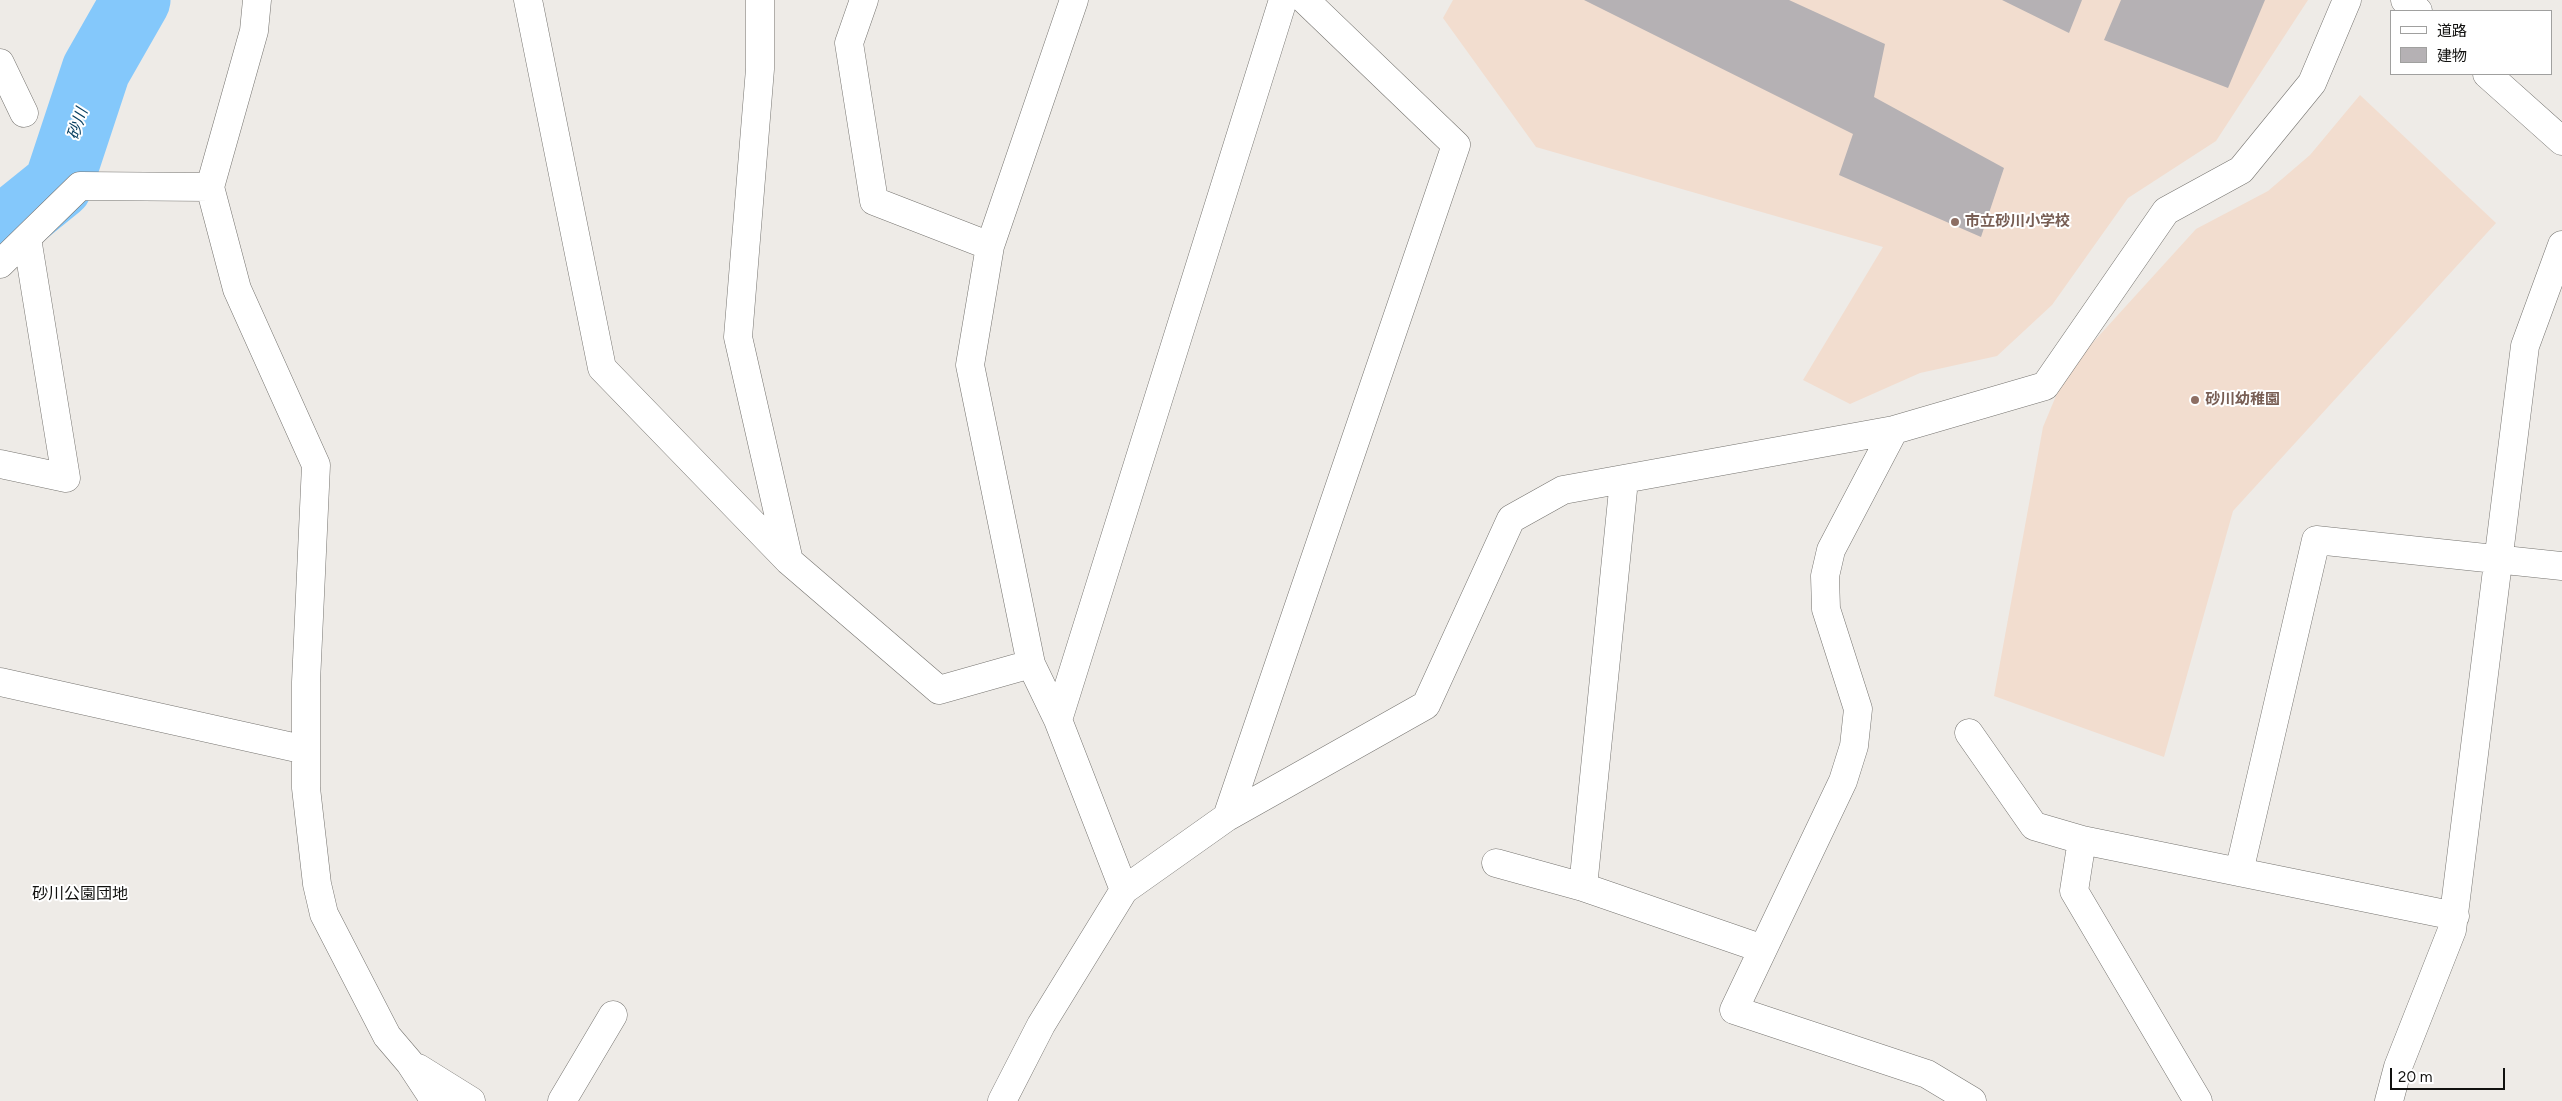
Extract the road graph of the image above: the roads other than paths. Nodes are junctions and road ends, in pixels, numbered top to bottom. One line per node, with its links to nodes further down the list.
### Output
1 (256, 0): 15 (street)
2 (528, 0): 24 (street)
3 (760, 0): 24 (street)
4 (864, 0): 18 (street)
5 (1074, 0): 18 (street)
6 (1284, 0): 28 (street)
7 (1305, 0): 31 (street)
8 (2347, 0): 20 (street)
9 (2405, 0): 10 (street)
10 (2417, 10)
11 (0, 62): 13 (street)
12 (2488, 75): 14 (street)
13 (24, 113)
14 (2562, 141)
15 (210, 187): 16 (street); 30 (street)
16 (27, 238): 19 (street); 21 (street)
17 (2562, 245): 23 (street)
18 (990, 246): 26 (street)
19 (0, 264)
20 (1894, 430): 22 (street); 38 (street)
21 (0, 464)
22 (1624, 480): 31 (street); 35 (street)
23 (2498, 560): 25 (street); 34 (street); 37 (street)
24 (789, 561): 26 (street)
25 (2562, 566)
26 (1031, 664): 28 (street)
27 (0, 682): 30 (street)
28 (1058, 720): 36 (street)
29 (1969, 733): 32 (street)
30 (306, 750): 40 (street)
31 (1227, 817): 36 (street)
32 (2082, 840): 34 (street); 46 (street)
33 (1496, 863): 35 (street)
34 (2239, 872): 37 (street)
35 (1582, 887): 38 (street)
36 (1124, 890): 44 (street)
37 (2454, 916): 47 (street)
38 (1763, 949): 45 (street)
39 (613, 1015): 43 (street)
40 (410, 1063): 41 (street); 42 (street)
41 (435, 1101)
42 (471, 1101)
43 (562, 1101)
44 (1002, 1101)
45 (1972, 1101)
46 (2198, 1101)
47 (2389, 1101)

